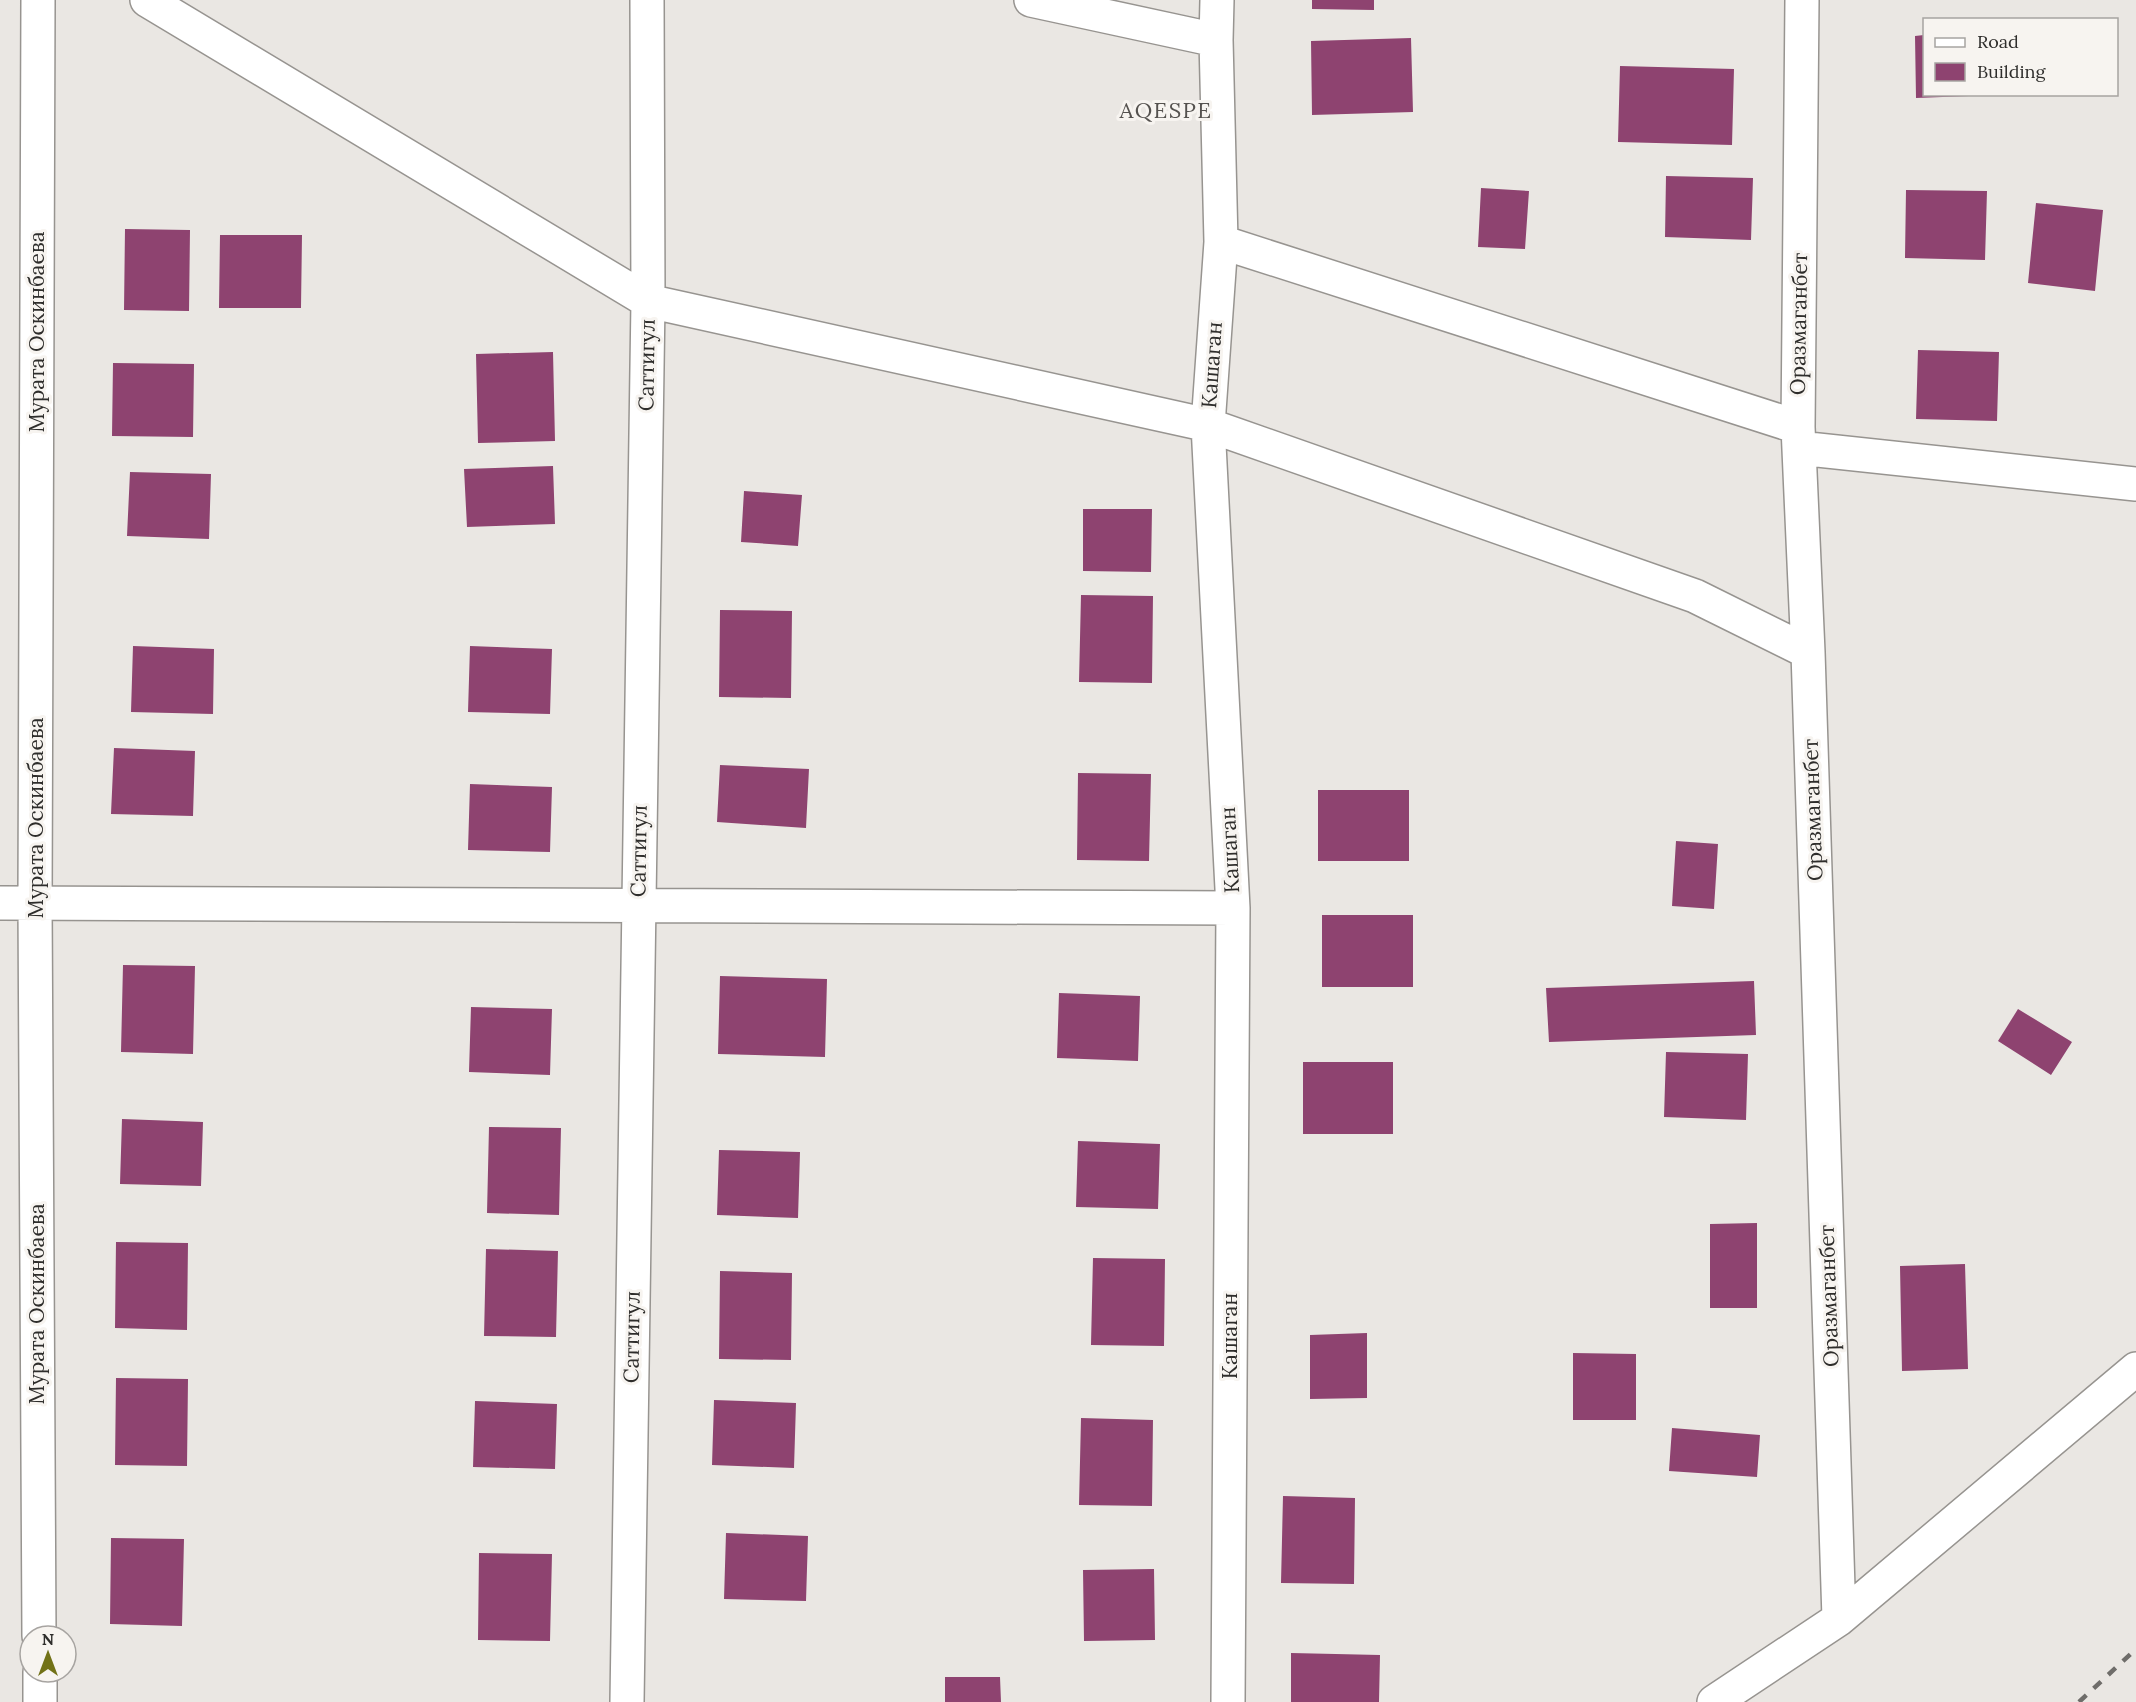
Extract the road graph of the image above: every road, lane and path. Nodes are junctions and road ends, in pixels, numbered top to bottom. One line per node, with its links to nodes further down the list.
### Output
1 (38, 0): 15 (street, Мурата Оскинбаева)
2 (147, 0): 9 (street)
3 (647, 0): 9 (street, Саттигул)
4 (1031, 0): 7 (street)
5 (1217, 0): 7 (street, Кашаган)
6 (1802, 0): 11 (street, Оразмаганбет)
7 (1216, 40): 8 (street, Кашаган)
8 (1221, 242): 10 (street, Кашаган); 11 (street)
9 (648, 301): 10 (street); 16 (street, Саттигул)
10 (1208, 425): 13 (street); 17 (street, Кашаган)
11 (1798, 437): 12 (street); 13 (street, Оразмаганбет)
12 (2136, 484)
13 (1808, 652): 19 (street, Оразмаганбет)
14 (0, 903): 15 (street)
15 (35, 903): 16 (street); 20 (street, Мурата Оскинбаева)
16 (638, 905): 17 (street); 23 (street, Саттигул)
17 (1233, 908): 24 (street, Кашаган)
18 (2136, 1369): 19 (street)
19 (1839, 1619): 25 (street)
20 (39, 1624)
21 (40, 1684): 22 (street)
22 (40, 1702)
23 (627, 1702)
24 (1228, 1702)
25 (1714, 1702)

